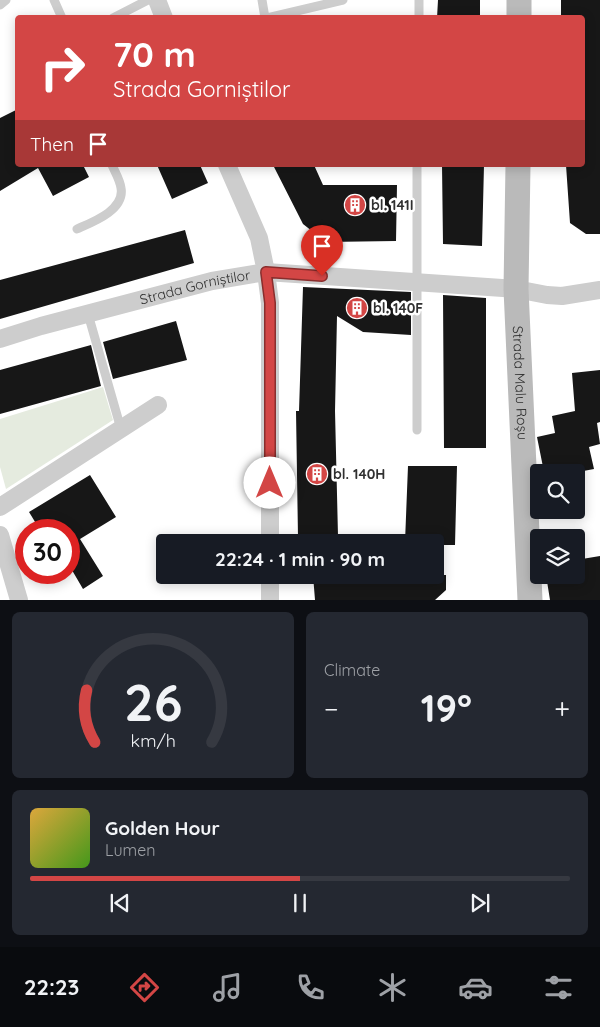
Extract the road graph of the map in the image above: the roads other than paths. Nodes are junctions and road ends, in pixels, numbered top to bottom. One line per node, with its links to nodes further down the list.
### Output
1 (6, 0): 9 (lane)
2 (54, 0): 10 (lane)
3 (148, 0): 11 (lane)
4 (157, 0): 12 (street)
5 (262, 0): 13 (lane)
6 (343, 0): 14 (lane)
7 (419, 0): 15 (lane)
8 (519, 0): 16 (main road)
9 (0, 4)
10 (61, 15)
11 (119, 15)
12 (163, 15)
13 (265, 15)
14 (279, 15)
15 (419, 15)
16 (519, 15)
17 (113, 167): 21 (lane)
18 (229, 167): 22 (street)
19 (417, 167): 23 (lane)
20 (518, 167): 24 (main road, Strada Malu Roșu)
21 (77, 229)
22 (266, 272): 23 (street, Strada Gorniștilor); 26 (street, Strada Gorniștilor); 32 (street)
23 (416, 282): 24 (street, Strada Gorniștilor); 30 (lane)
24 (516, 289): 25 (street, Strada Gorniștilor); 37 (main road, Strada Malu Roșu)
25 (600, 290)
26 (88, 314): 27 (street, Strada Gorniștilor); 29 (lane)
27 (0, 339)
28 (158, 405): 29 (street)
29 (121, 428): 31 (street)
30 (417, 430)
31 (0, 507)
32 (270, 534)
33 (0, 538): 35 (street)
34 (270, 584): 36 (street)
35 (19, 600)
36 (270, 600)
37 (530, 600)

